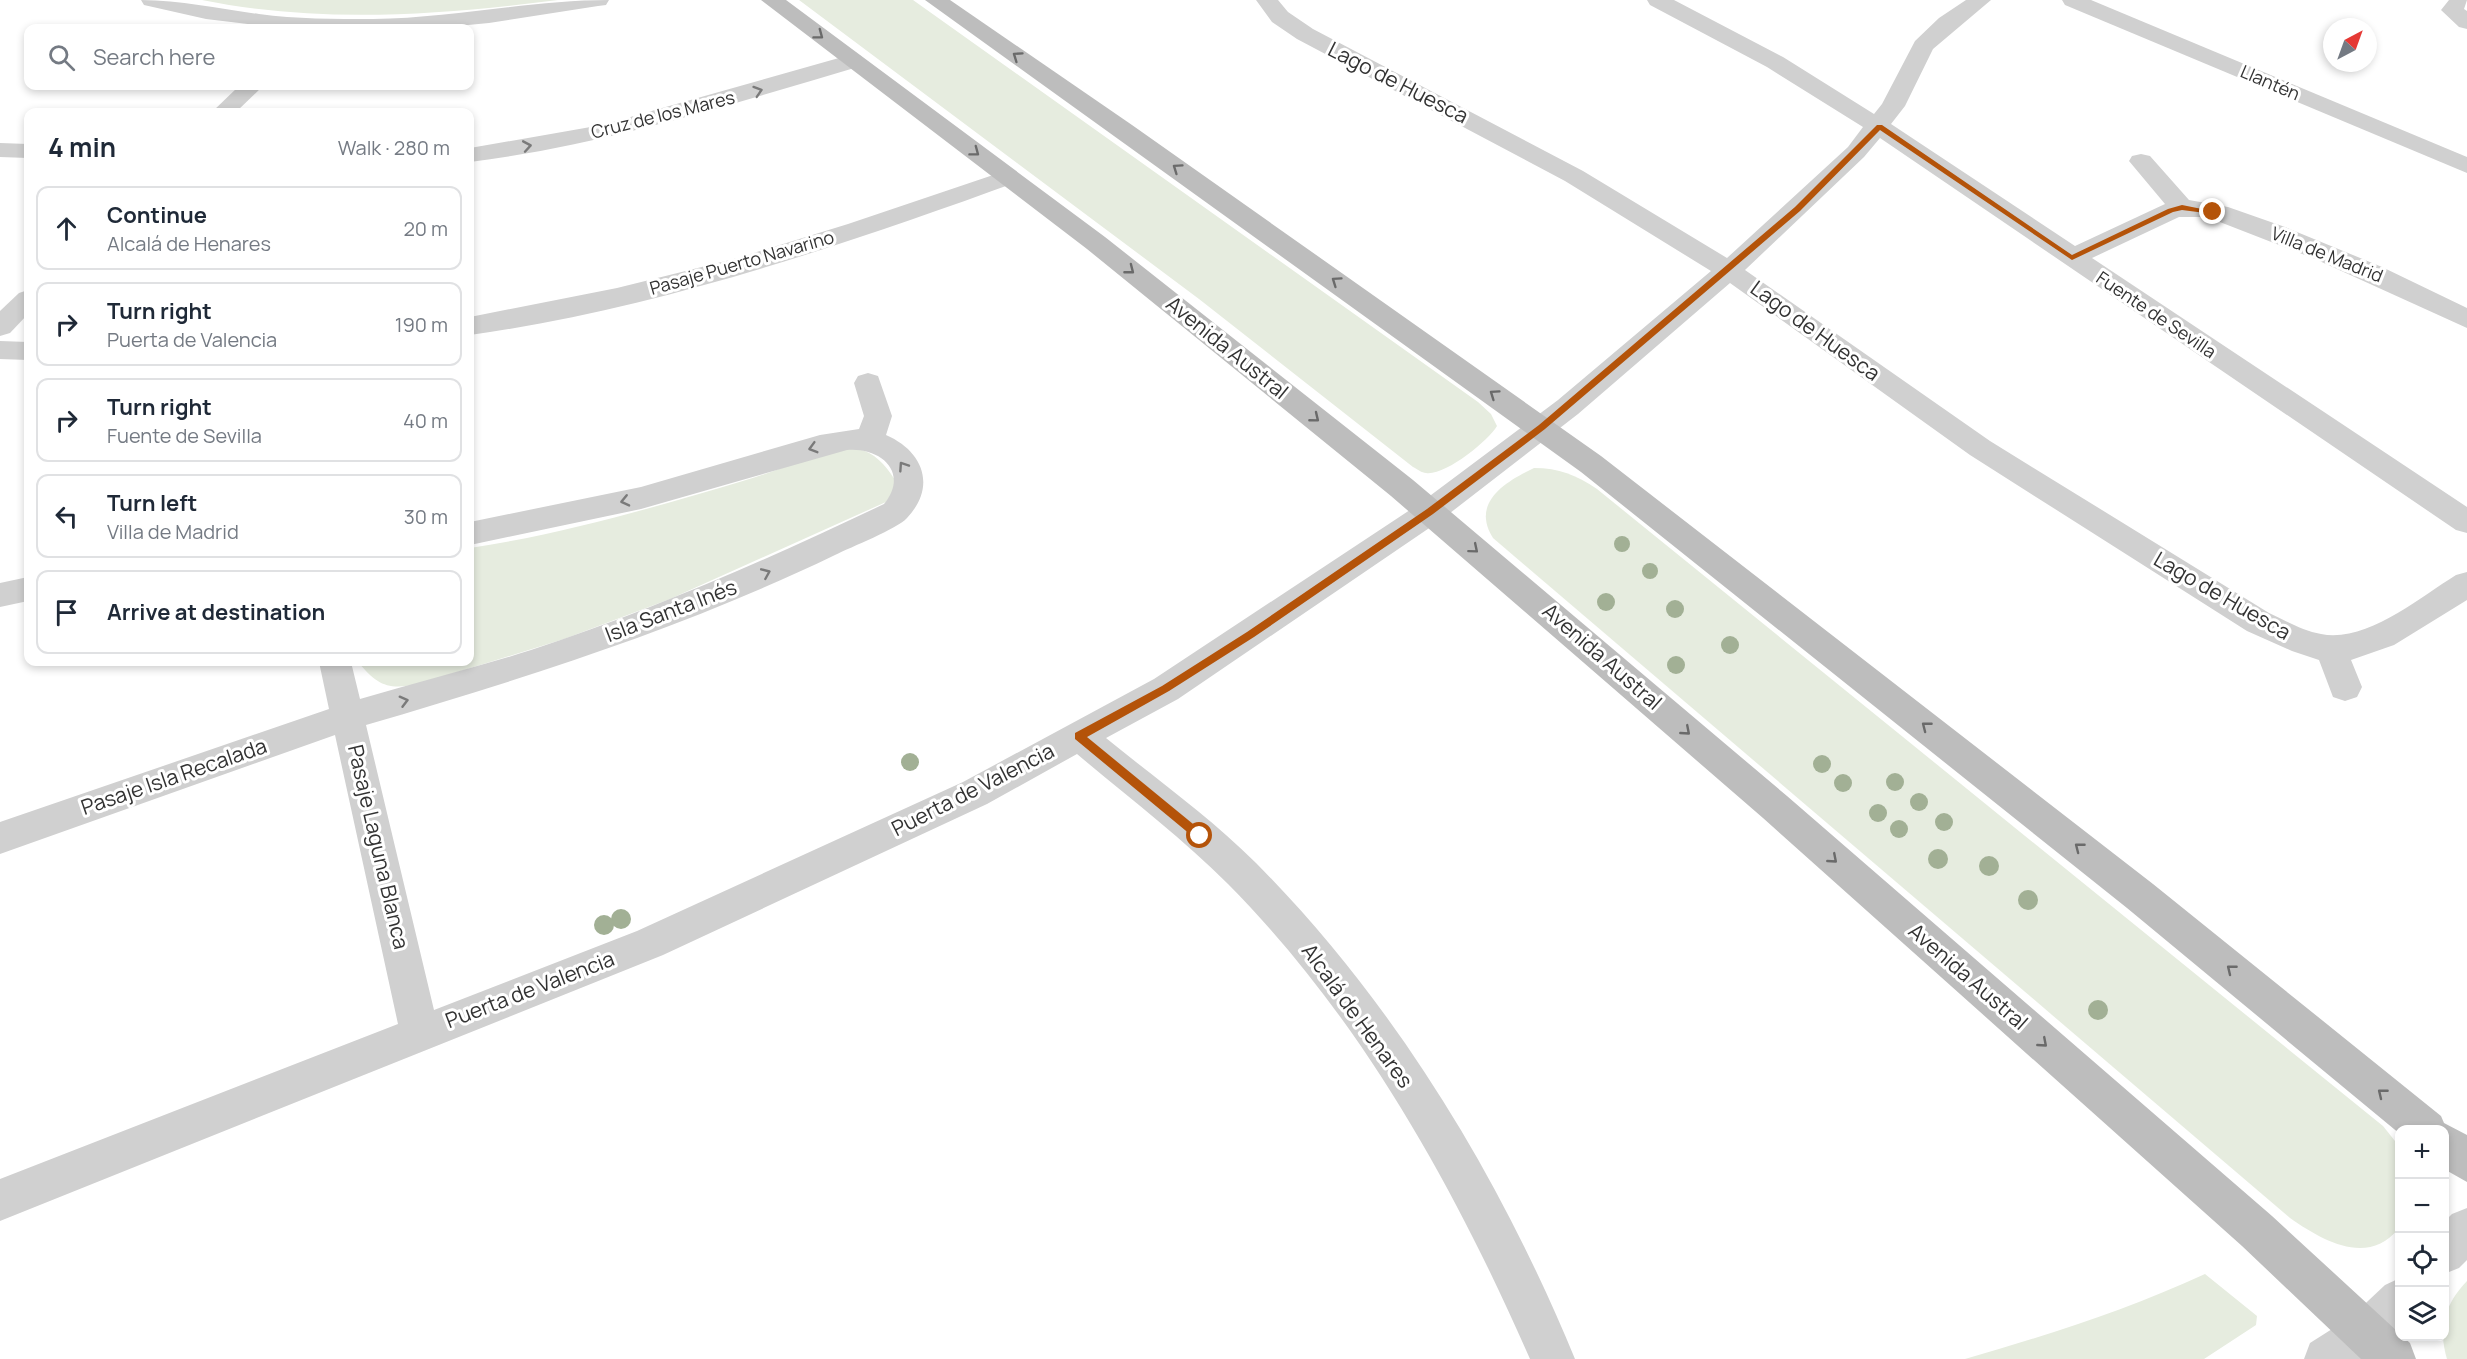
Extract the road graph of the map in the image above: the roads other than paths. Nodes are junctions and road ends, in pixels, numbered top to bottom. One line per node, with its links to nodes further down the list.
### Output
1 (152, 0): 11 (street)
2 (598, 0): 12 (street)
3 (772, 0): 13 (main road, Avenida Austral, one-way to 13)
4 (936, 0): 33 (main road, one-way to 4)
5 (1267, 0): 25 (street, Lago de Huesca)
6 (1658, 0): 16 (street, Fuente de Sevilla)
7 (1980, 0): 16 (street, Puerta de Valencia)
8 (2073, 0): 21 (street, Llantén)
9 (2461, 0): 10 (street)
10 (2467, 22)
11 (300, 24)
12 (389, 24)
13 (853, 61): 19 (street, Cruz de los Mares, one-way to 13); 22 (main road, Avenida Austral, one-way to 22)
14 (248, 90): 15 (street)
15 (227, 108)
16 (1879, 127): 24 (street, Fuente de Sevilla); 25 (street, Puerta de Valencia)
17 (0, 150): 18 (street)
18 (24, 151)
19 (474, 154)
20 (2141, 161): 23 (street)
21 (2467, 166)
22 (1008, 177): 28 (street, Pasaje Puerto Navarino); 35 (main road, Avenida Austral, one-way to 35)
23 (2182, 208): 24 (street); 27 (street, Villa de Madrid)
24 (2072, 258): 36 (street, Fuente de Sevilla)
25 (1729, 270): 33 (street, Puerta de Valencia); 41 (street, Lago de Huesca)
26 (24, 303): 29 (street)
27 (2467, 319)
28 (474, 325)
29 (0, 327)
30 (0, 350): 31 (street)
31 (24, 351)
32 (868, 383): 34 (street)
33 (1542, 427): 35 (street, Puerta de Valencia); 48 (main road, one-way to 33)
34 (870, 440): 37 (street, one-way to 37); 44 (street, Isla Santa Inés, one-way to 34)
35 (1430, 512): 45 (street, Puerta de Valencia); 55 (main road, Avenida Austral, one-way to 55)
36 (2467, 522)
37 (474, 532)
38 (2467, 584): 41 (street, Lago de Huesca)
39 (24, 591): 40 (street)
40 (0, 595)
41 (2331, 649): 43 (street)
42 (336, 666): 44 (street, Pasaje Laguna Blanca)
43 (2345, 687)
44 (348, 716): 46 (street, Pasaje Isla Recalada); 47 (street, Pasaje Laguna Blanca)
45 (1079, 736): 47 (street, Puerta de Valencia); 56 (street, Alcalá de Henares)
46 (0, 838)
47 (420, 1033): 51 (street, Puerta de Valencia)
48 (2421, 1125)
49 (2449, 1146): 50 (main road)
50 (2467, 1161)
51 (0, 1200)
52 (2467, 1229): 53 (street)
53 (2449, 1249)
54 (2395, 1312): 55 (street)
55 (2381, 1346): 57 (street)
56 (1553, 1359)
57 (2326, 1359)

